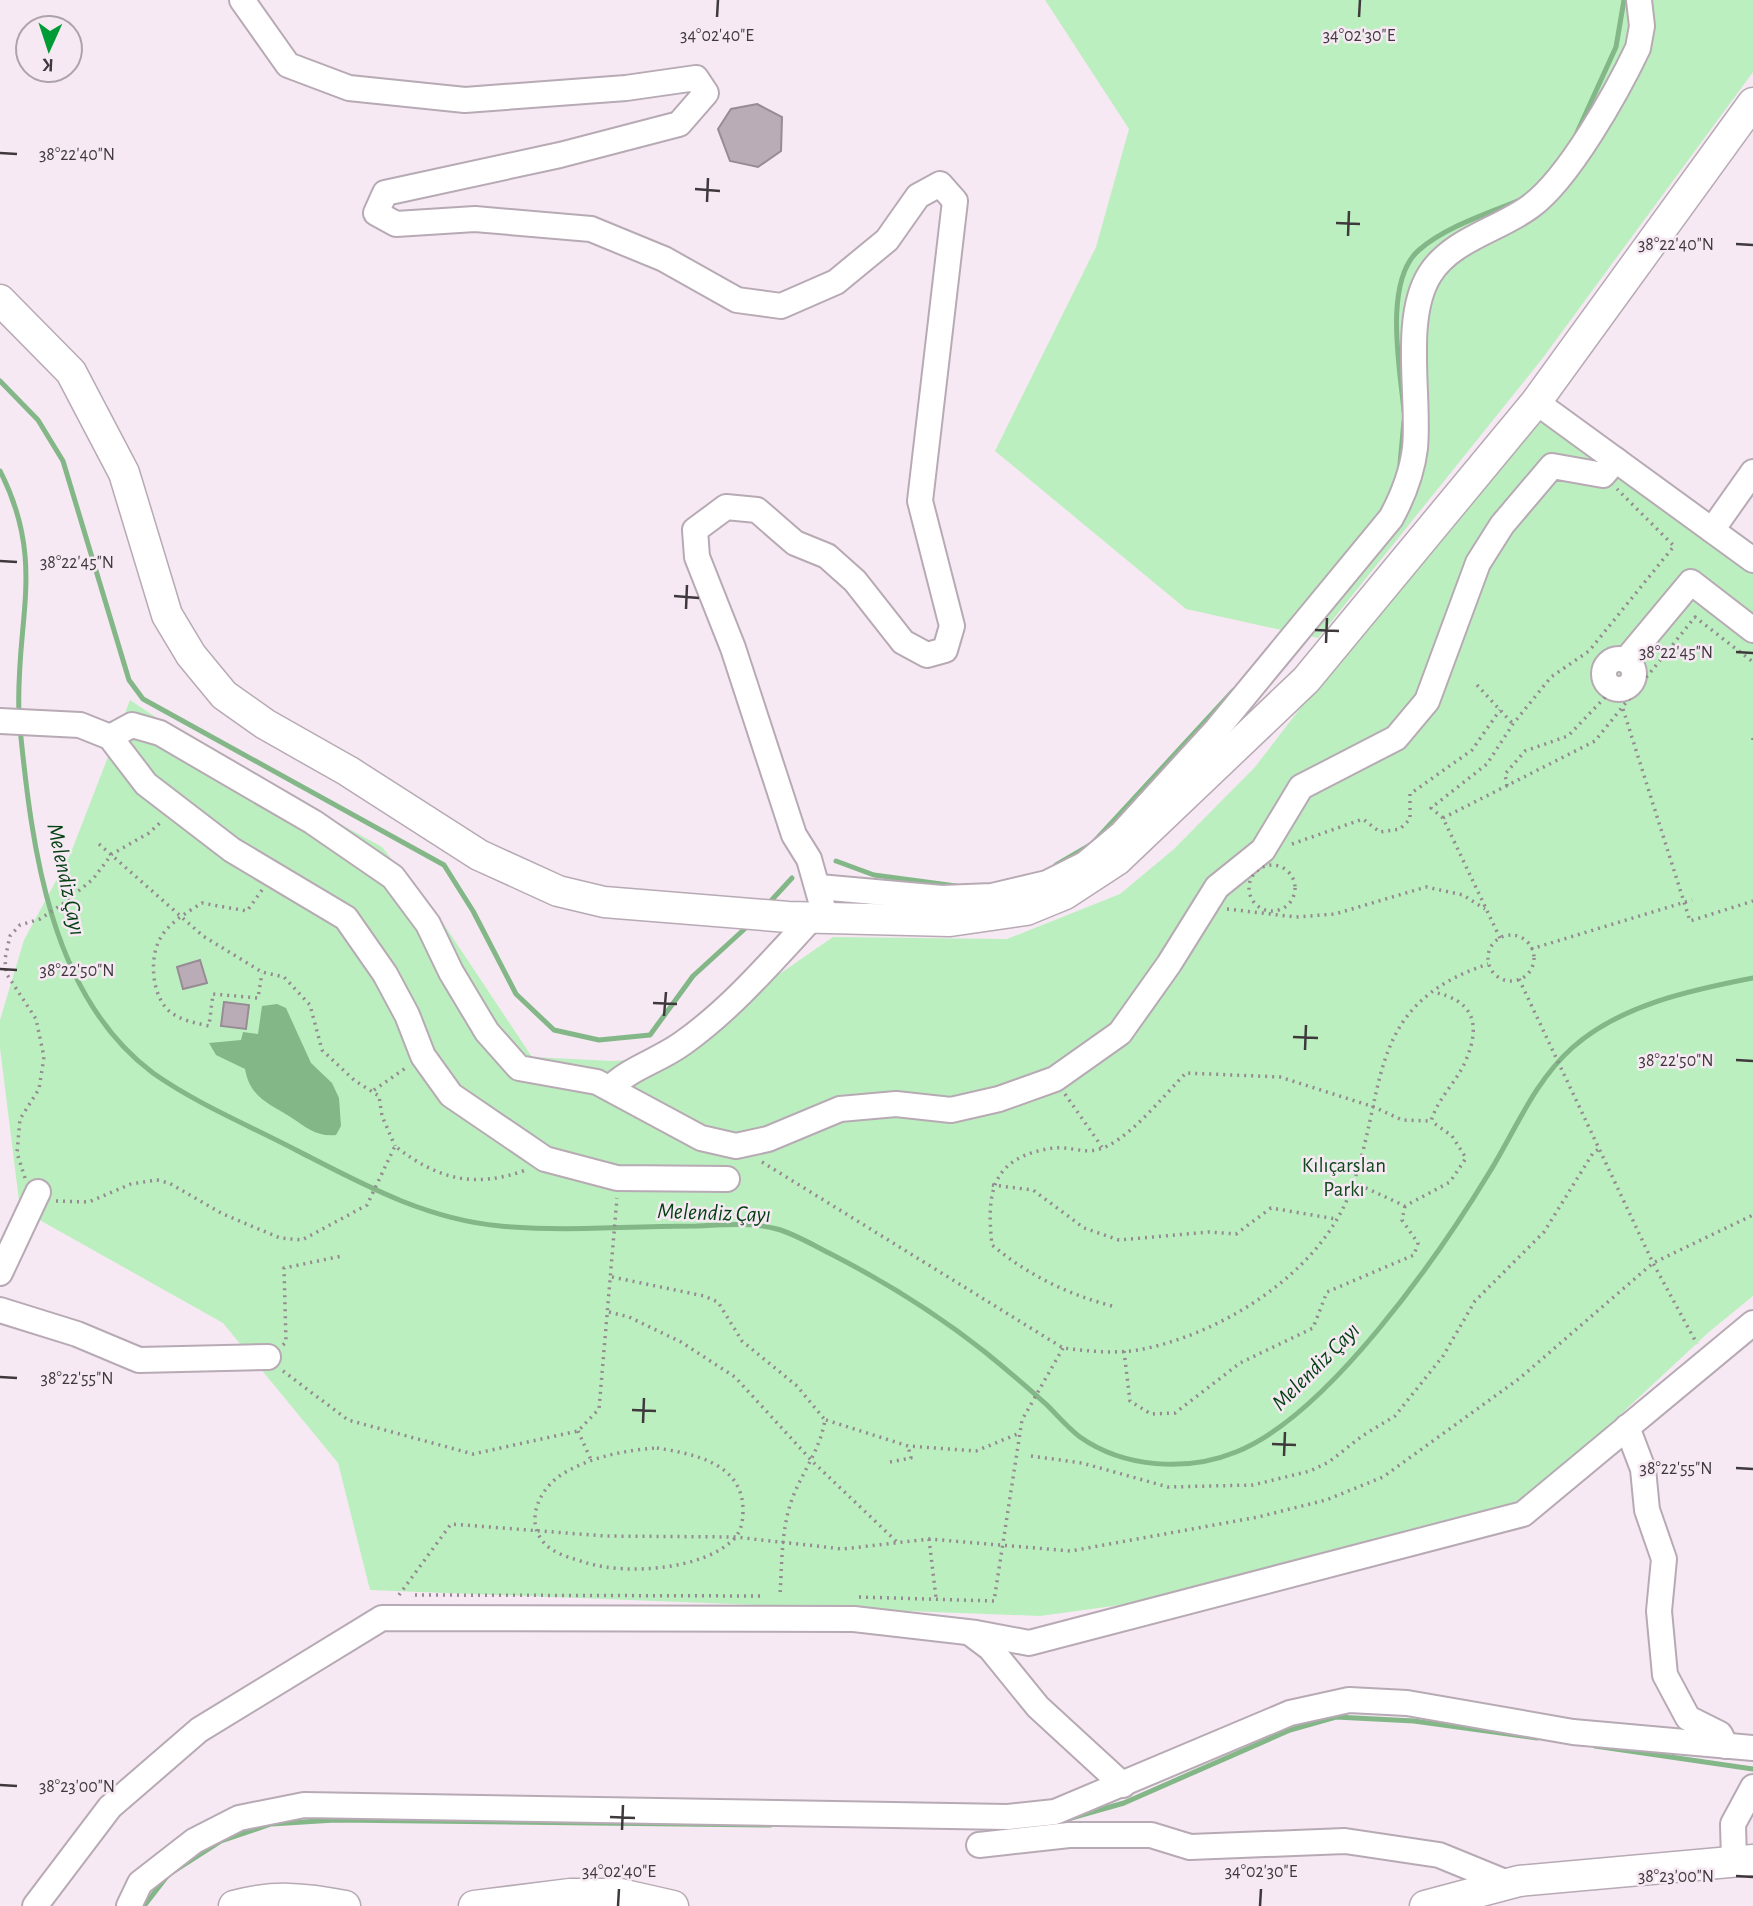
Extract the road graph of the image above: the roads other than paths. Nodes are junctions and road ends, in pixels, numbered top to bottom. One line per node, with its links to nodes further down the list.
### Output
1 (242, 0): 14 (street)
2 (1639, 0): 14 (street)
3 (1753, 103): 5 (main road)
4 (0, 300): 15 (main road)
5 (1536, 402): 6 (street); 15 (main road)
6 (1610, 467): 8 (street); 16 (street)
7 (1753, 472): 8 (street)
8 (1712, 530): 9 (street)
9 (1753, 561)
10 (1753, 630): 11 (street)
11 (1618, 698)
12 (0, 722): 13 (street)
13 (110, 737): 16 (street); 17 (street)
14 (818, 887): 15 (street)
15 (808, 918): 16 (street)
16 (610, 1088)
17 (727, 1179)
18 (38, 1192): 19 (street)
19 (0, 1273)
20 (0, 1310): 22 (street)
21 (1753, 1322): 23 (street)
22 (268, 1357)
23 (1627, 1427): 24 (street); 25 (street)
24 (969, 1632): 27 (street); 32 (street)
25 (1726, 1746): 26 (street); 27 (street)
26 (1753, 1748)
27 (1123, 1784): 33 (street)
28 (1753, 1787): 30 (street)
29 (979, 1845): 31 (street)
30 (1743, 1860): 31 (main road)
31 (1510, 1884): 38 (main road)
32 (35, 1906)
33 (129, 1906)
34 (234, 1906): 35 (main road)
35 (345, 1906)
36 (474, 1906): 37 (main road)
37 (673, 1906)
38 (1425, 1906)

